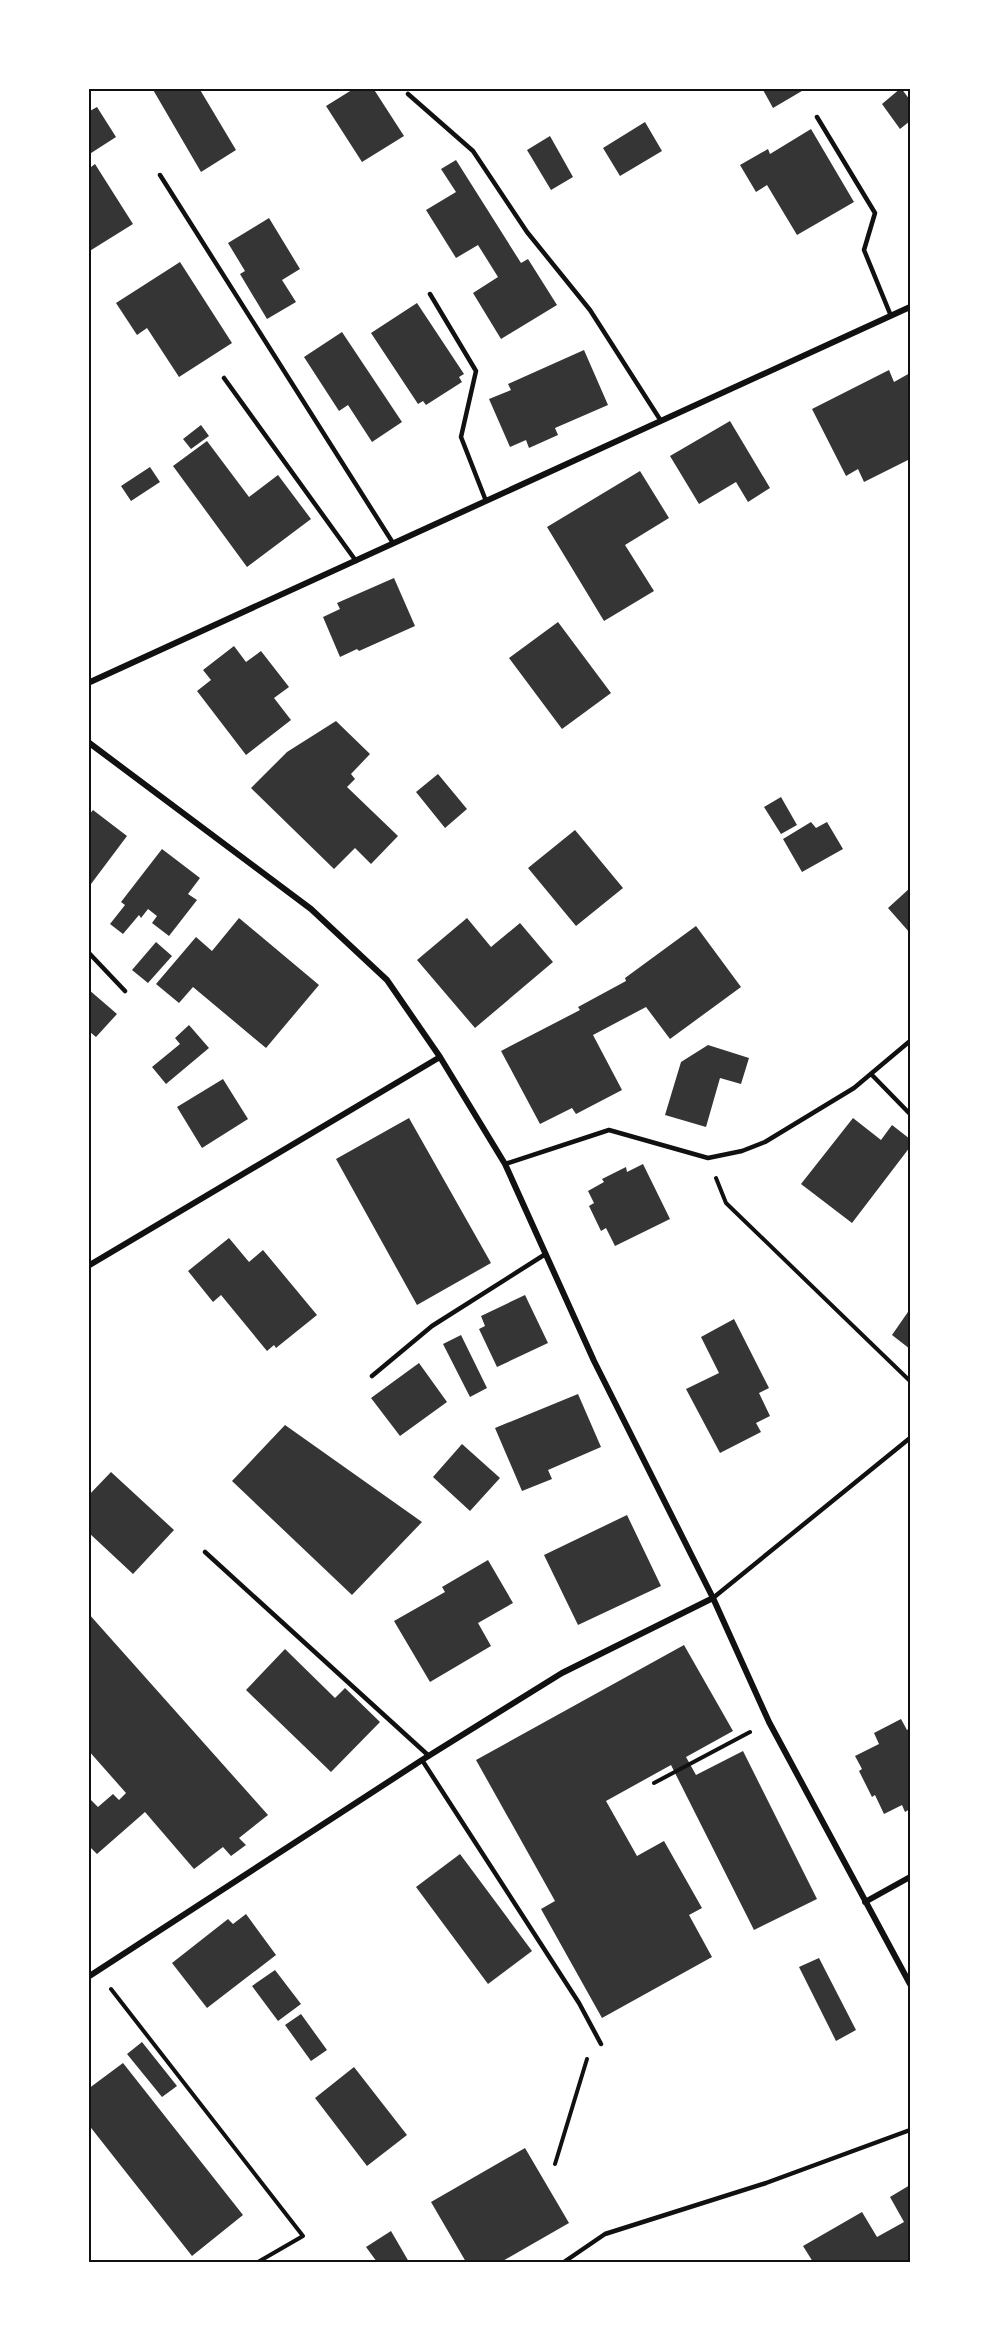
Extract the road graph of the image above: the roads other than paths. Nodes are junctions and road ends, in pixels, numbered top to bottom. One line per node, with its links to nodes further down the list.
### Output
1 (408, 93): 8 (lane)
2 (817, 117): 6 (lane)
3 (160, 175): 10 (lane)
4 (430, 294): 9 (lane)
5 (910, 307): 6 (street)
6 (891, 316): 8 (street)
7 (224, 378): 11 (lane)
8 (661, 421): 9 (street)
9 (486, 501): 10 (street)
10 (393, 543): 11 (street)
11 (356, 561): 12 (street)
12 (88, 683)
13 (88, 742): 17 (street)
14 (88, 952): 15 (lane)
15 (125, 991)
16 (910, 1041): 18 (lane)
17 (440, 1057): 20 (street); 22 (street)
18 (872, 1075): 19 (lane); 20 (lane)
19 (910, 1114)
20 (505, 1164): 21 (street)
21 (544, 1255): 23 (lane); 26 (street)
22 (88, 1266)
23 (372, 1376)
24 (910, 1438): 26 (lane)
25 (205, 1552): 27 (lane)
26 (713, 1598): 27 (street); 30 (street)
27 (429, 1756): 28 (street)
28 (422, 1760): 31 (street); 33 (lane)
29 (910, 1877): 30 (street)
30 (865, 1902): 32 (street)
31 (88, 1977)
32 (910, 1984)
33 (601, 2044)
34 (910, 2130): 35 (lane)
35 (564, 2262)

